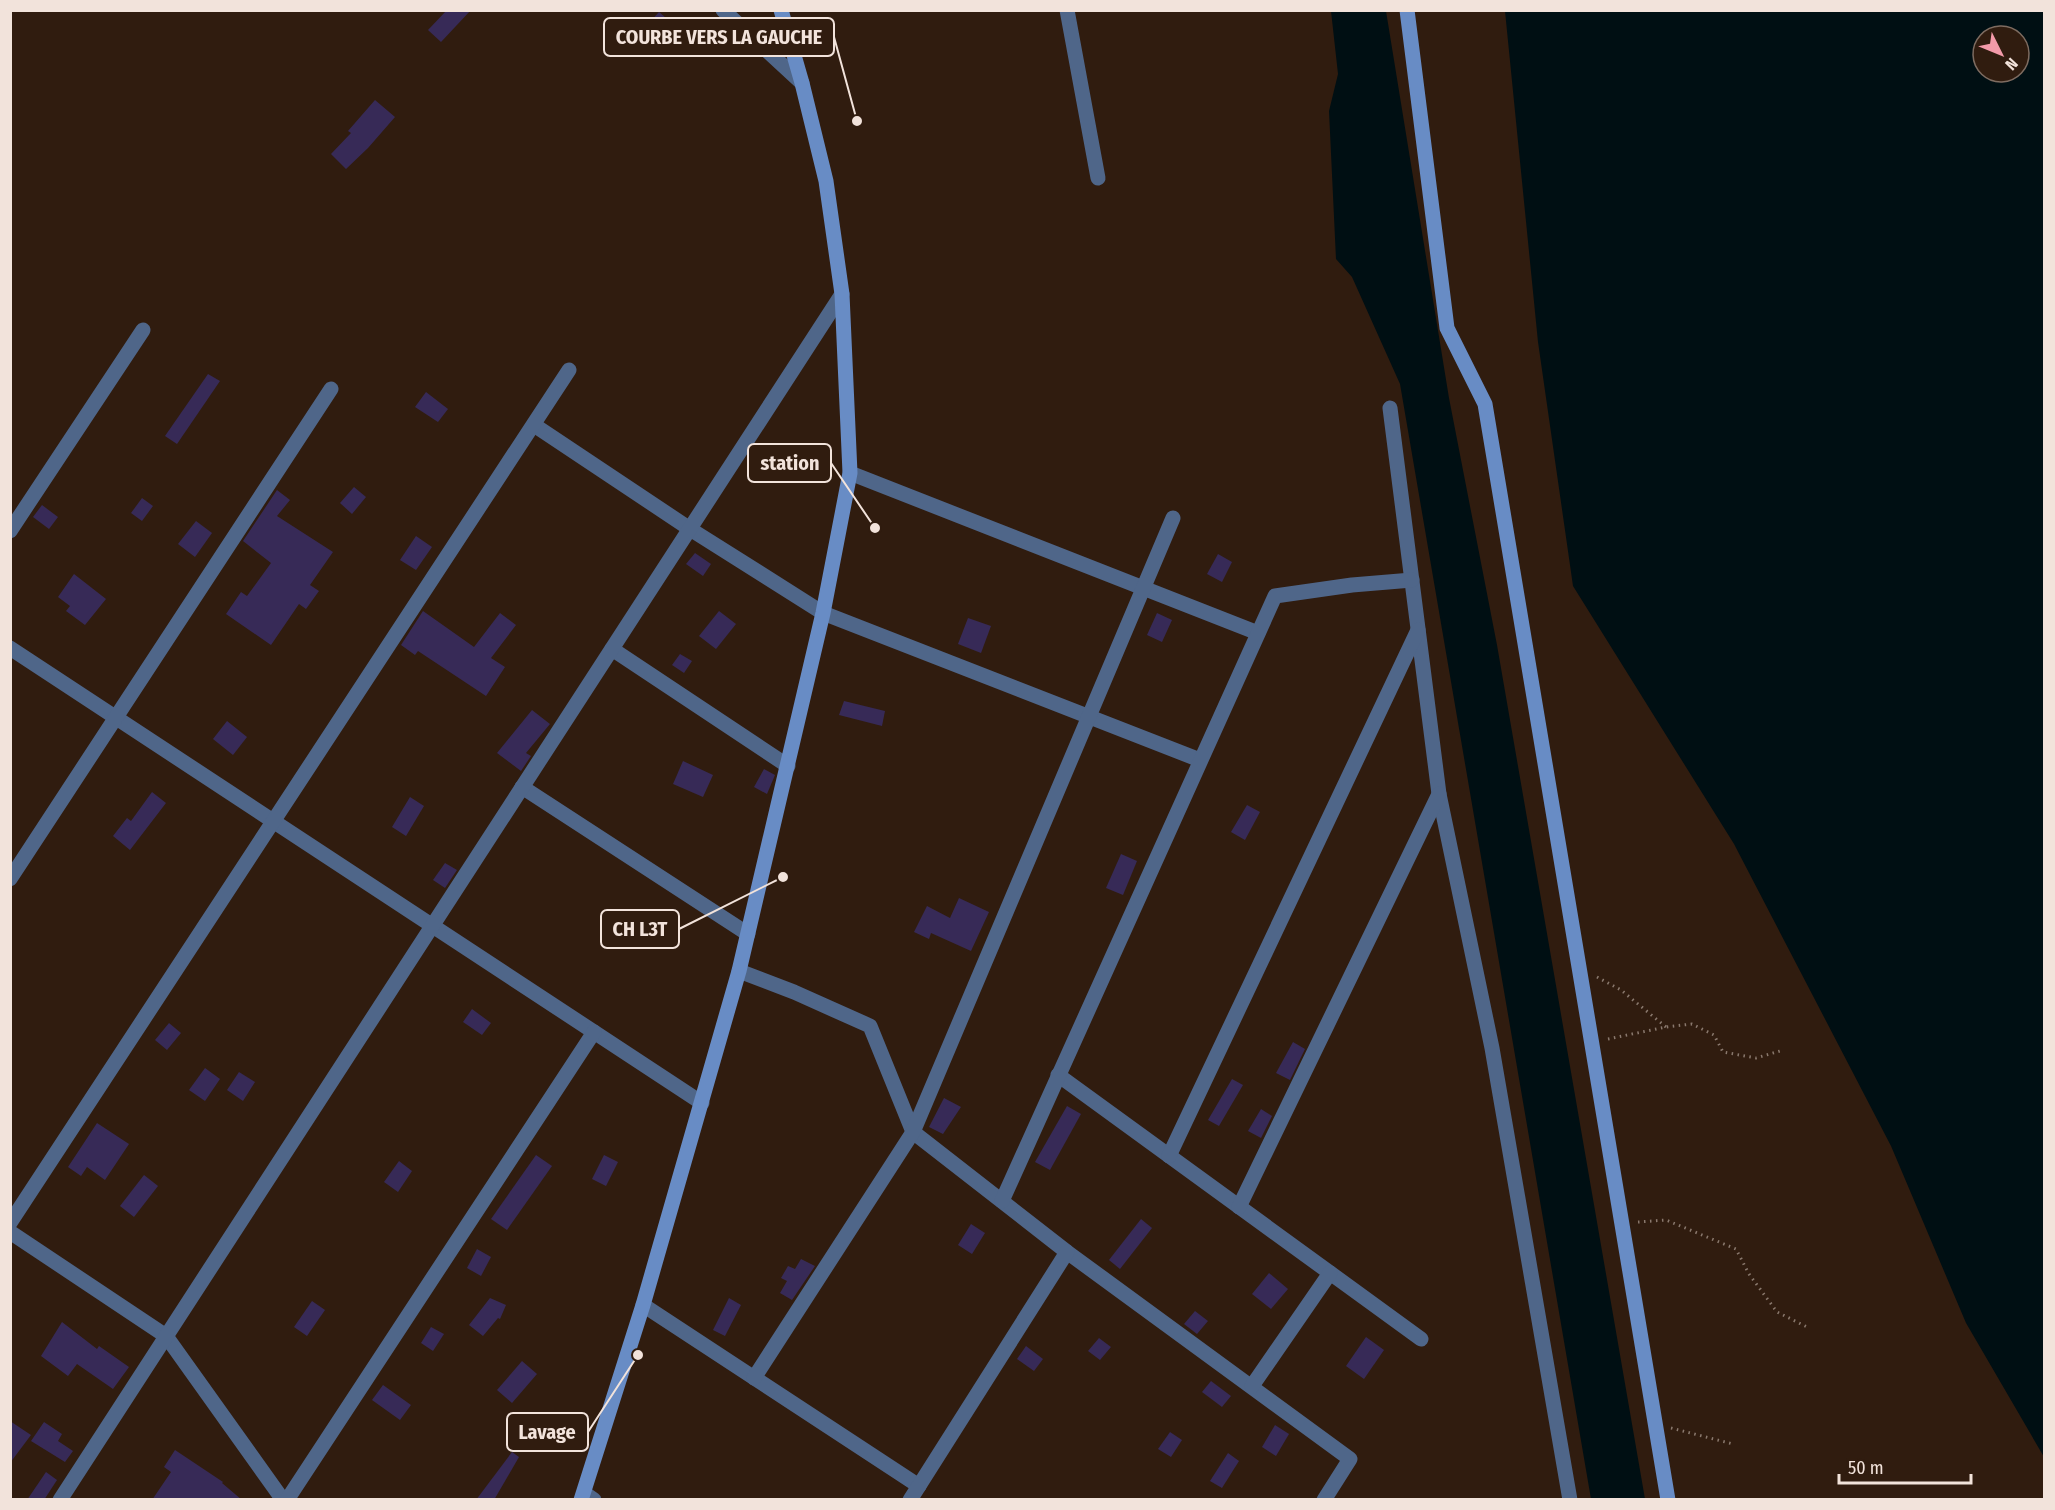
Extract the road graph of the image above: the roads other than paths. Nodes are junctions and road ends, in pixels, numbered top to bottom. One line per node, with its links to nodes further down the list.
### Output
1 (723, 10): 5 (street)
2 (781, 10): 5 (main road)
3 (1067, 10): 6 (street)
4 (1407, 10): 58 (main road)
5 (802, 83): 7 (main road)
6 (1098, 178)
7 (842, 294): 13 (main road); 15 (street)
8 (143, 330): 16 (street)
9 (569, 370): 12 (street)
10 (331, 389): 24 (street)
11 (1390, 408): 17 (street)
12 (534, 425): 15 (street); 30 (street)
13 (850, 473): 18 (street); 19 (main road)
14 (1173, 518): 18 (street)
15 (690, 529): 19 (street); 23 (street)
16 (10, 531)
17 (1412, 579): 20 (street); 21 (street)
18 (1143, 587): 21 (street); 25 (street)
19 (823, 614): 25 (street); 27 (main road)
20 (1419, 630): 29 (street); 39 (street)
21 (1258, 633): 26 (street)
22 (10, 648): 24 (street)
23 (612, 649): 27 (street); 28 (street)
24 (116, 717): 30 (street); 31 (street)
25 (1089, 717): 26 (street); 38 (street)
26 (1200, 760): 36 (street)
27 (788, 766): 33 (main road)
28 (522, 787): 32 (street); 33 (street)
29 (1439, 794): 41 (street); 57 (street)
30 (274, 821): 32 (street); 42 (street)
31 (10, 879)
32 (432, 926): 35 (street); 47 (street)
33 (748, 934): 34 (main road)
34 (739, 971): 37 (main road); 38 (street)
35 (594, 1032): 37 (street); 54 (street)
36 (1058, 1075): 39 (street); 40 (street)
37 (702, 1103): 46 (main road)
38 (913, 1132): 40 (street); 49 (street)
39 (1169, 1156): 41 (street)
40 (1002, 1201): 44 (street)
41 (1239, 1207): 45 (street)
42 (10, 1223)
43 (10, 1232): 47 (street)
44 (1067, 1252): 50 (street); 51 (street)
45 (1330, 1273): 48 (street); 50 (street)
46 (643, 1305): 49 (street); 52 (main road)
47 (166, 1336): 53 (street); 54 (street)
48 (1421, 1339)
49 (754, 1378): 51 (street)
50 (1252, 1386): 56 (street)
51 (919, 1486): 55 (street)
52 (586, 1497)
53 (60, 1500)
54 (285, 1500)
55 (910, 1500)
56 (1324, 1500)
57 (1570, 1500)
58 (1668, 1500)

